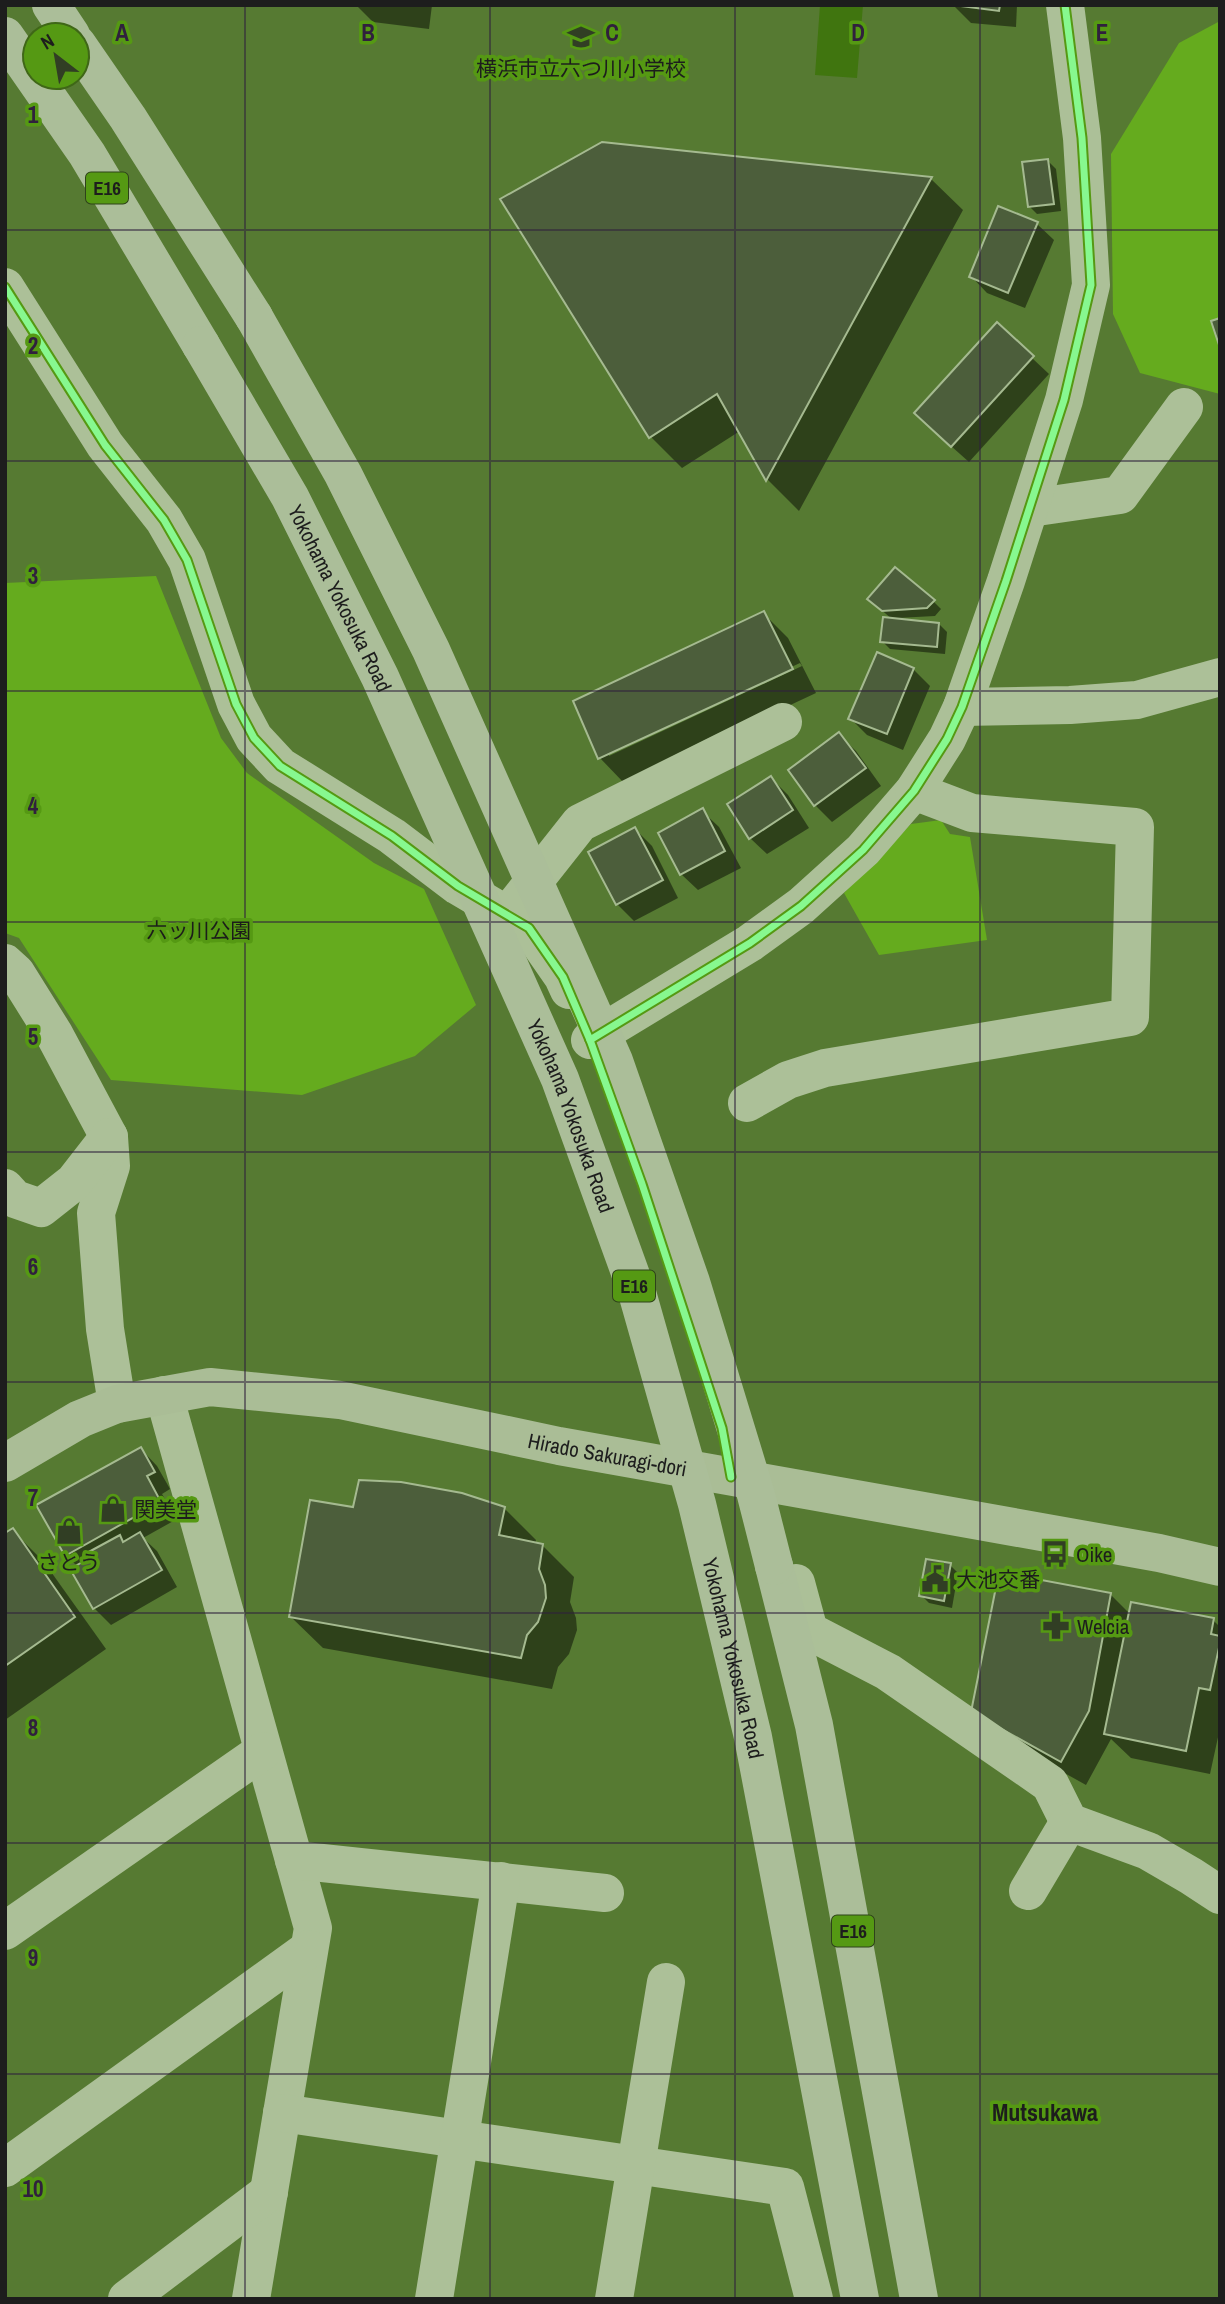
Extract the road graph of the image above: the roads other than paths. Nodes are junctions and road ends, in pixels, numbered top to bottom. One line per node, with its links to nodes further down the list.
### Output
1 (51, 5): 3 (highway)
2 (1065, 5): 8 (street)
3 (62, 21)
4 (5, 36): 45 (highway, Yokohama Yokosuka Road / E16, bridge)
5 (91, 64): 46 (highway, E16, bridge)
6 (5, 287): 13 (street)
7 (1184, 407): 8 (street)
8 (1030, 508): 10 (street)
9 (1220, 677): 10 (street)
10 (962, 707): 12 (street)
11 (783, 722): 13 (street)
12 (914, 791): 15 (street); 16 (street)
13 (507, 915): 15 (street)
14 (5, 963): 17 (street)
15 (590, 1040): 22 (street)
16 (747, 1103)
17 (109, 1137): 18 (street); 20 (street)
18 (5, 1188)
19 (164, 1395): 20 (main road, Hirado Sakuragi-dori); 22 (main road, Hirado Sakuragi-dori); 25 (street)
20 (117, 1404): 21 (main road, Hirado Sakuragi-dori)
21 (5, 1463)
22 (731, 1477): 23 (main road, Hirado Sakuragi-dori)
23 (773, 1484): 24 (main road, Hirado Sakuragi-dori); 26 (street)
24 (1220, 1567)
25 (263, 1751): 27 (street); 32 (street)
26 (1069, 1822): 29 (street); 31 (street)
27 (294, 1860): 28 (street); 33 (street)
28 (501, 1881): 30 (street); 36 (street)
29 (1028, 1891)
30 (605, 1893)
31 (1220, 1895)
32 (5, 1931)
33 (309, 1949): 35 (street); 38 (street)
34 (666, 1982): 37 (street)
35 (282, 2113): 36 (street); 39 (street)
36 (460, 2140): 37 (street); 42 (street)
37 (636, 2165): 43 (street); 44 (street)
38 (5, 2168)
39 (269, 2192): 40 (street); 41 (street)
40 (127, 2299)
41 (251, 2299)
42 (433, 2299)
43 (614, 2299)
44 (814, 2299)
45 (860, 2299)
46 (919, 2299)

